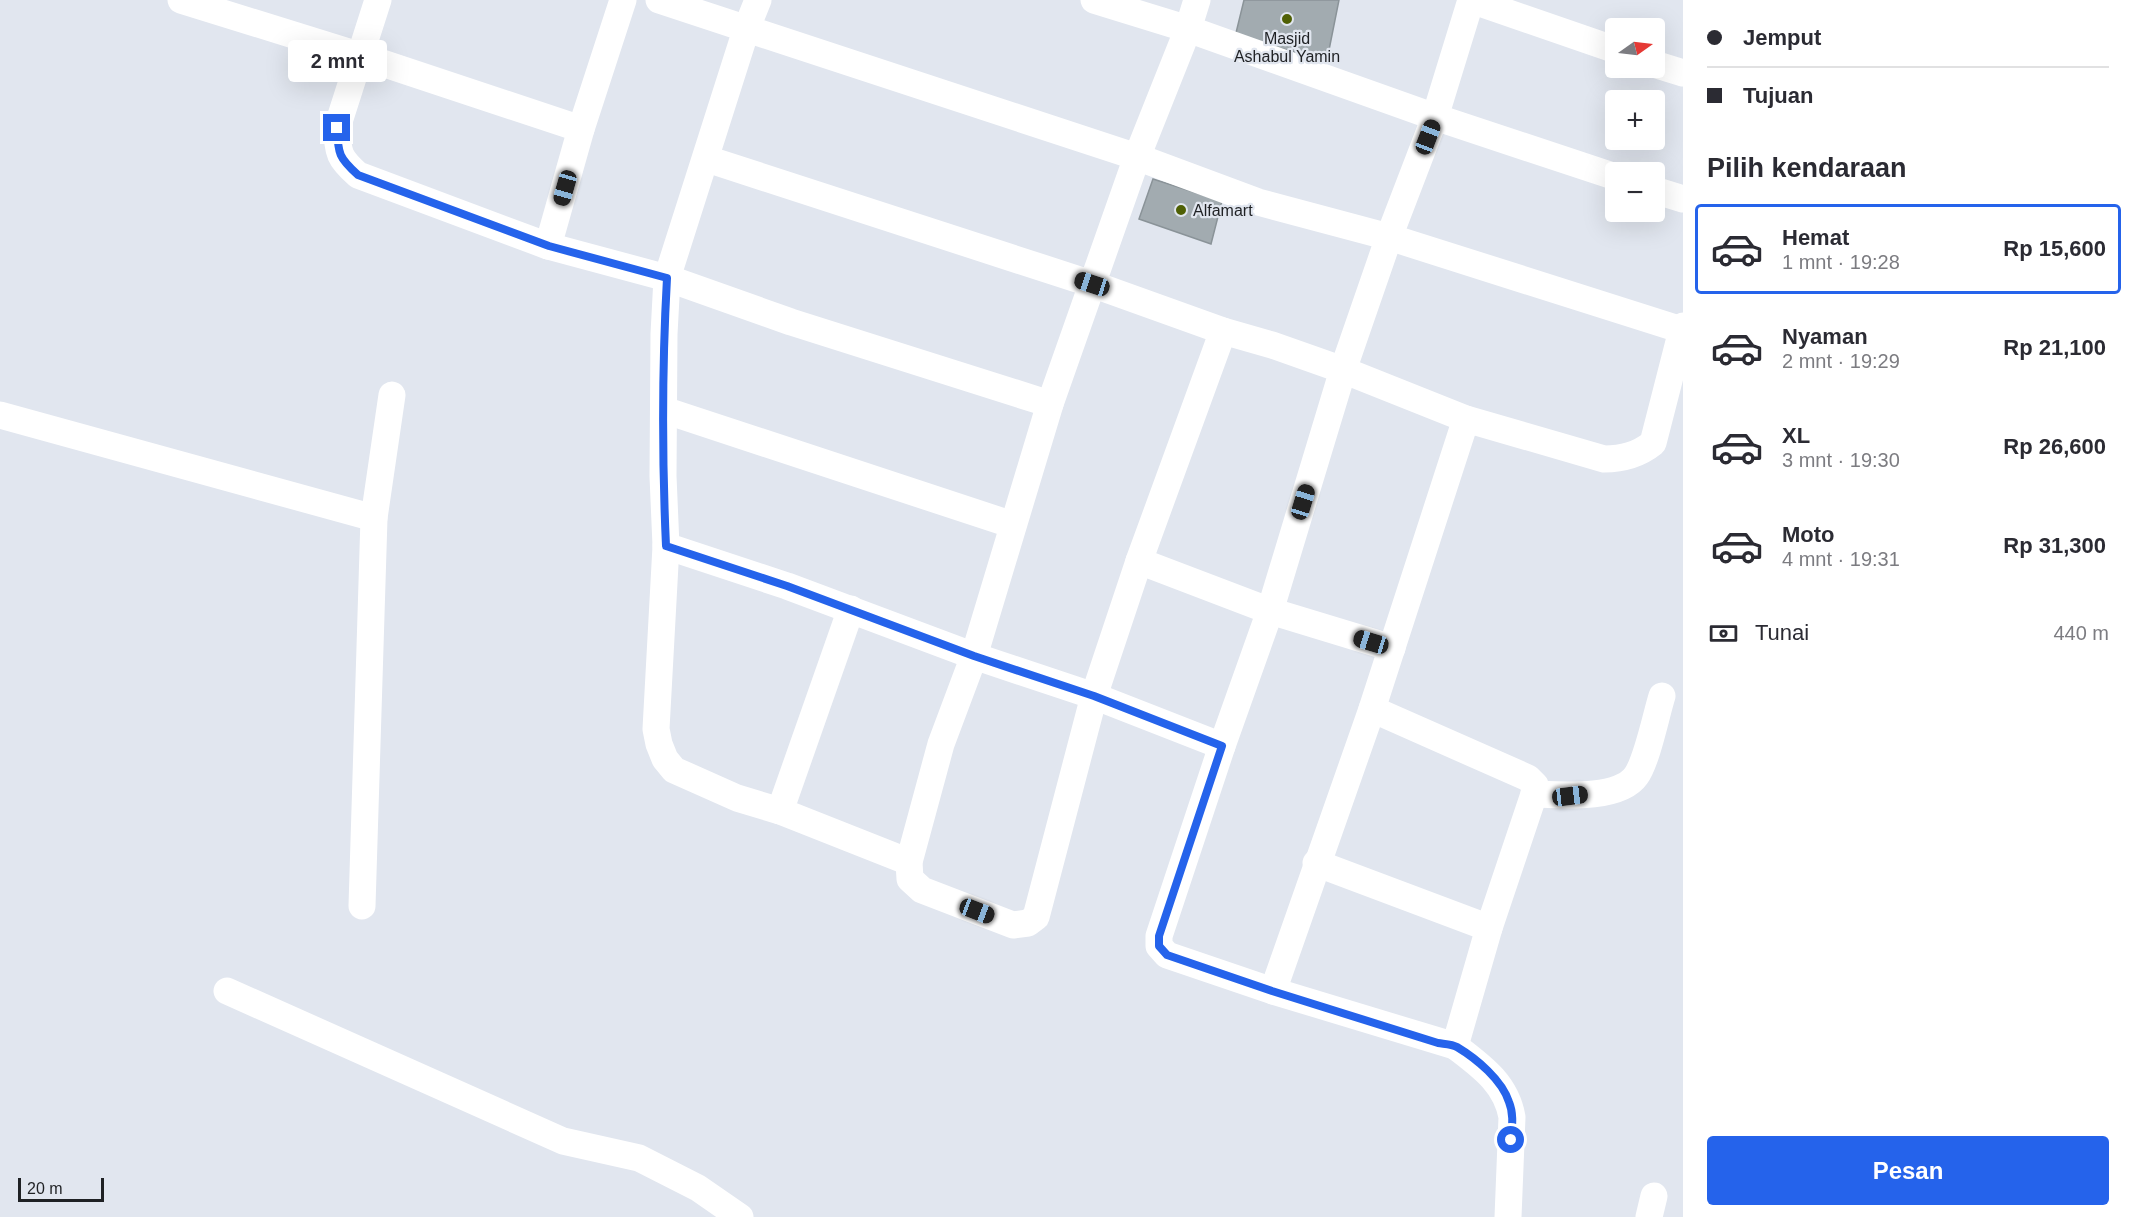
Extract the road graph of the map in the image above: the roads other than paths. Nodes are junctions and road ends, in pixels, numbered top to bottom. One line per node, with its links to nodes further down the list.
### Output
1 (181, 0): 12 (street)
2 (378, 0): 12 (street)
3 (623, 0): 16 (street)
4 (659, 0): 10 (street)
5 (758, 0): 10 (street)
6 (1094, 0): 9 (street)
7 (1197, 0): 9 (street)
8 (1471, 0): 11 (street); 15 (street)
9 (1188, 29): 15 (street); 17 (street)
10 (746, 30): 17 (street); 18 (street)
11 (1605, 46)
12 (362, 56): 16 (street); 23 (street)
13 (1665, 67): 14 (street)
14 (1683, 73)
15 (1435, 117): 19 (street); 22 (street)
16 (581, 129): 23 (street)
17 (1137, 157): 22 (street); 25 (street)
18 (706, 159): 24 (street); 25 (street)
19 (1605, 173)
20 (1665, 193): 21 (street)
21 (1683, 199)
22 (1389, 237): 26 (street); 28 (street)
23 (549, 246): 24 (street)
24 (667, 278): 30 (street); 31 (street)
25 (1092, 284): 27 (street); 30 (street)
26 (1682, 328): 33 (street)
27 (1223, 331): 28 (street); 37 (street)
28 (1343, 370): 33 (street); 39 (street)
29 (392, 395): 34 (street)
30 (1050, 404): 35 (street)
31 (664, 410): 35 (street); 36 (street)
32 (0, 415): 34 (street)
33 (1466, 419): 40 (street)
34 (374, 518): 50 (street)
35 (1013, 525): 41 (street)
36 (666, 546): 38 (street); 47 (street)
37 (1139, 561): 39 (street); 42 (street)
38 (851, 609): 41 (street); 47 (street)
39 (1270, 611): 40 (street); 45 (street)
40 (1392, 648): 44 (street)
41 (974, 656): 42 (street); 48 (street)
42 (1094, 696): 45 (street); 48 (street)
43 (1662, 696): 46 (street)
44 (1372, 709): 46 (street); 49 (street)
45 (1222, 746): 53 (street)
46 (1534, 794): 51 (street)
47 (780, 811): 48 (street)
48 (909, 862)
49 (1316, 863): 51 (street); 53 (street)
50 (362, 906)
51 (1489, 928): 54 (street)
52 (227, 991): 55 (street)
53 (1272, 991): 54 (street)
54 (1455, 1046): 56 (street)
55 (740, 1217)
56 (1508, 1217)

